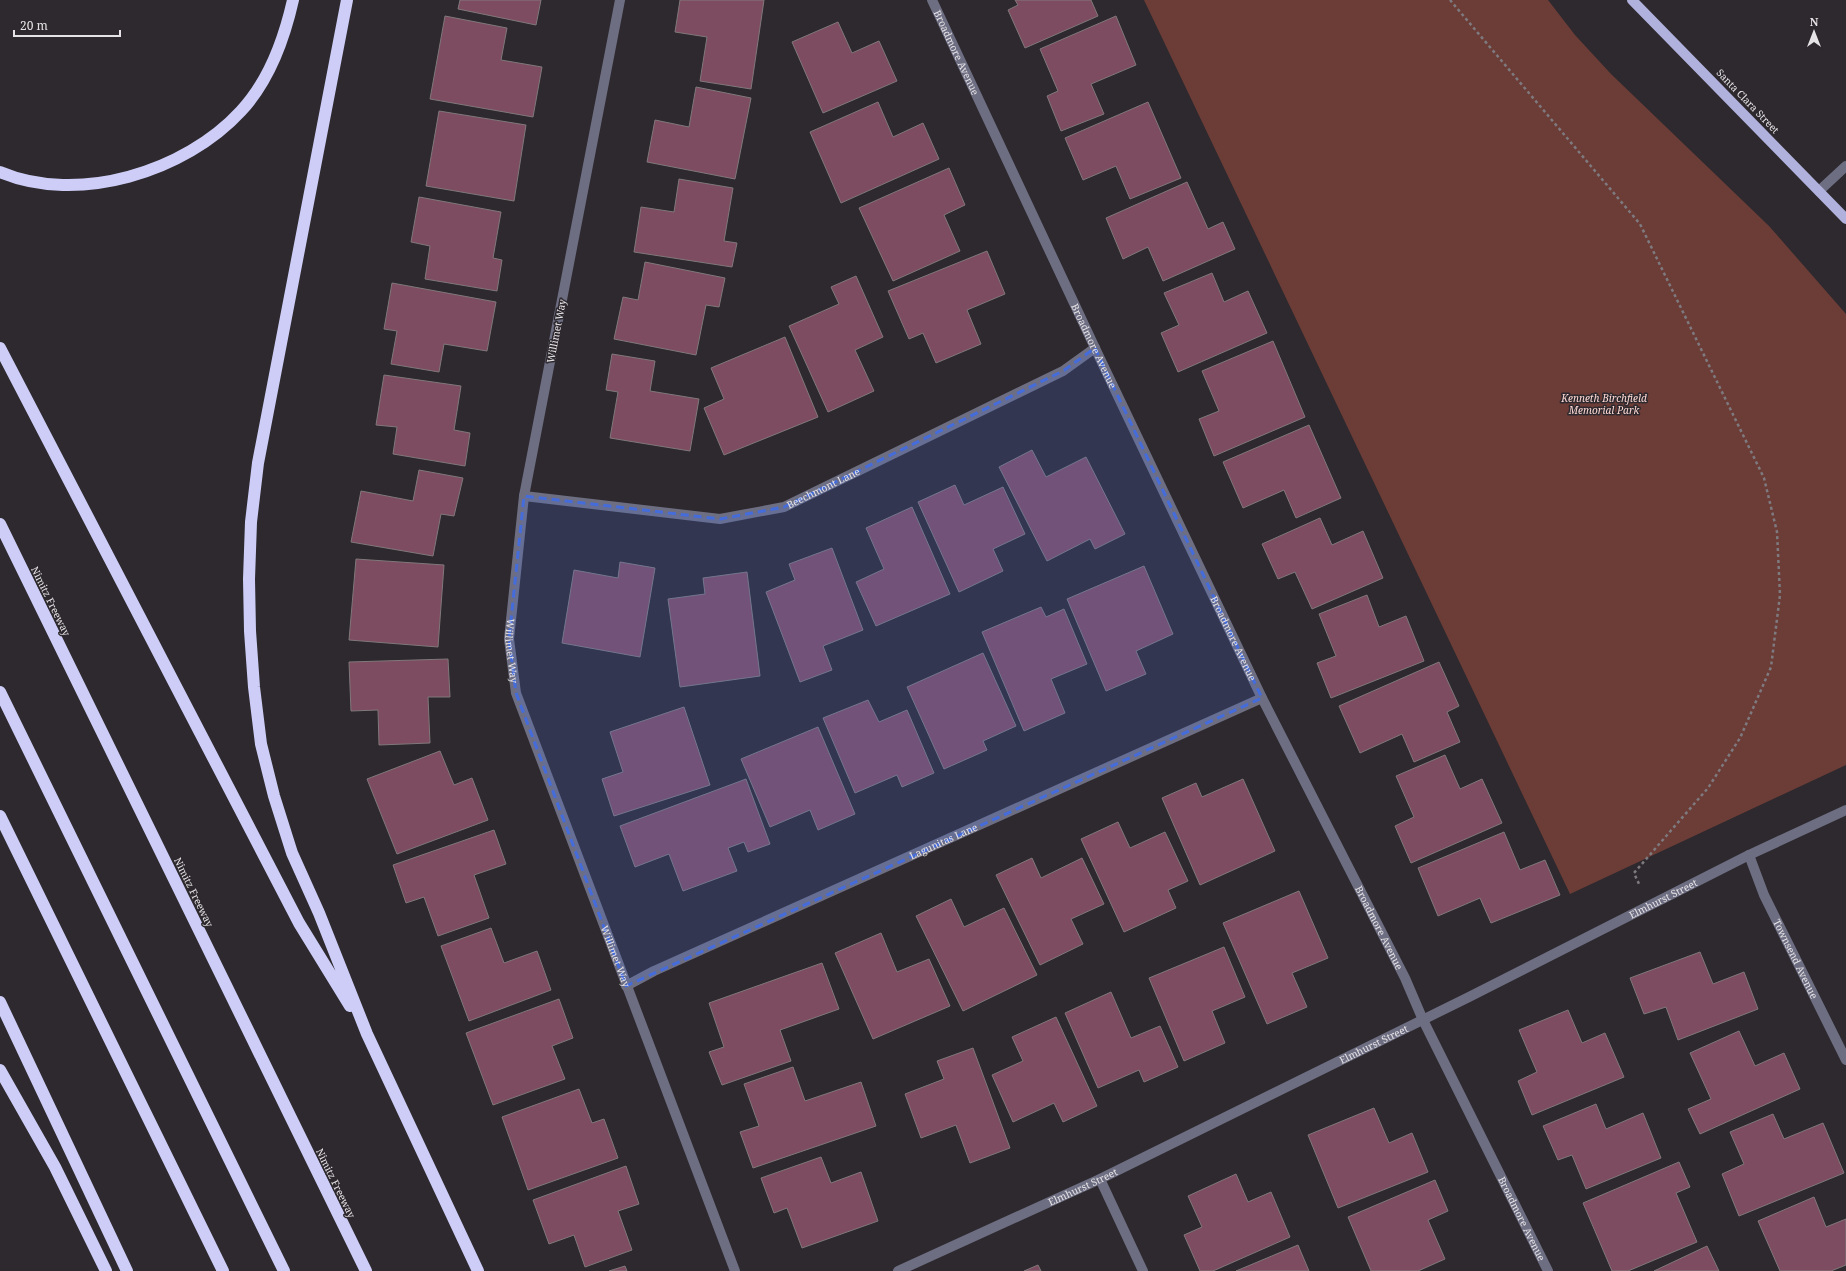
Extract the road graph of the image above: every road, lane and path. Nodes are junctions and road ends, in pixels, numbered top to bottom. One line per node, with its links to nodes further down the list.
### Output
1 (293, 0): 8 (highway)
2 (347, 0): 24 (highway)
3 (620, 0): 13 (street, Willimet Way)
4 (932, 0): 12 (street, Broadmore Avenue)
5 (1450, 0): 20 (path)
6 (1632, 0): 9 (main road, Santa Clara Street)
7 (1846, 166): 9 (street)
8 (0, 172)
9 (1818, 191): 10 (main road, Santa Clara Street)
10 (1846, 219)
11 (0, 348): 24 (highway)
12 (1095, 348): 13 (street, Beechmont Lane); 16 (street, Broadmore Avenue)
13 (524, 496): 21 (street, Willimet Way)
14 (0, 524): 32 (highway, Nimitz Freeway)
15 (0, 692): 31 (highway)
16 (1262, 698): 21 (street, Lagunitas Lane); 23 (street, Broadmore Avenue)
17 (1846, 810): 19 (street, Elmhurst Street)
18 (0, 816): 30 (highway)
19 (1749, 856): 20 (street, Elmhurst Street); 25 (street, Townsend Avenue)
20 (1649, 905): 23 (street, Elmhurst Street)
21 (626, 986): 34 (street, Willimet Way)
22 (0, 1002): 29 (highway)
23 (1423, 1020): 27 (street, Elmhurst Street); 37 (street, Broadmore Avenue)
24 (367, 1034): 33 (highway)
25 (1846, 1060)
26 (0, 1070): 28 (highway)
27 (1100, 1179): 35 (street, Elmhurst Street); 36 (street)
28 (106, 1271)
29 (127, 1271)
30 (223, 1271)
31 (284, 1271)
32 (366, 1271)
33 (478, 1271)
34 (735, 1271)
35 (898, 1271)
36 (1143, 1271)
37 (1548, 1271)

